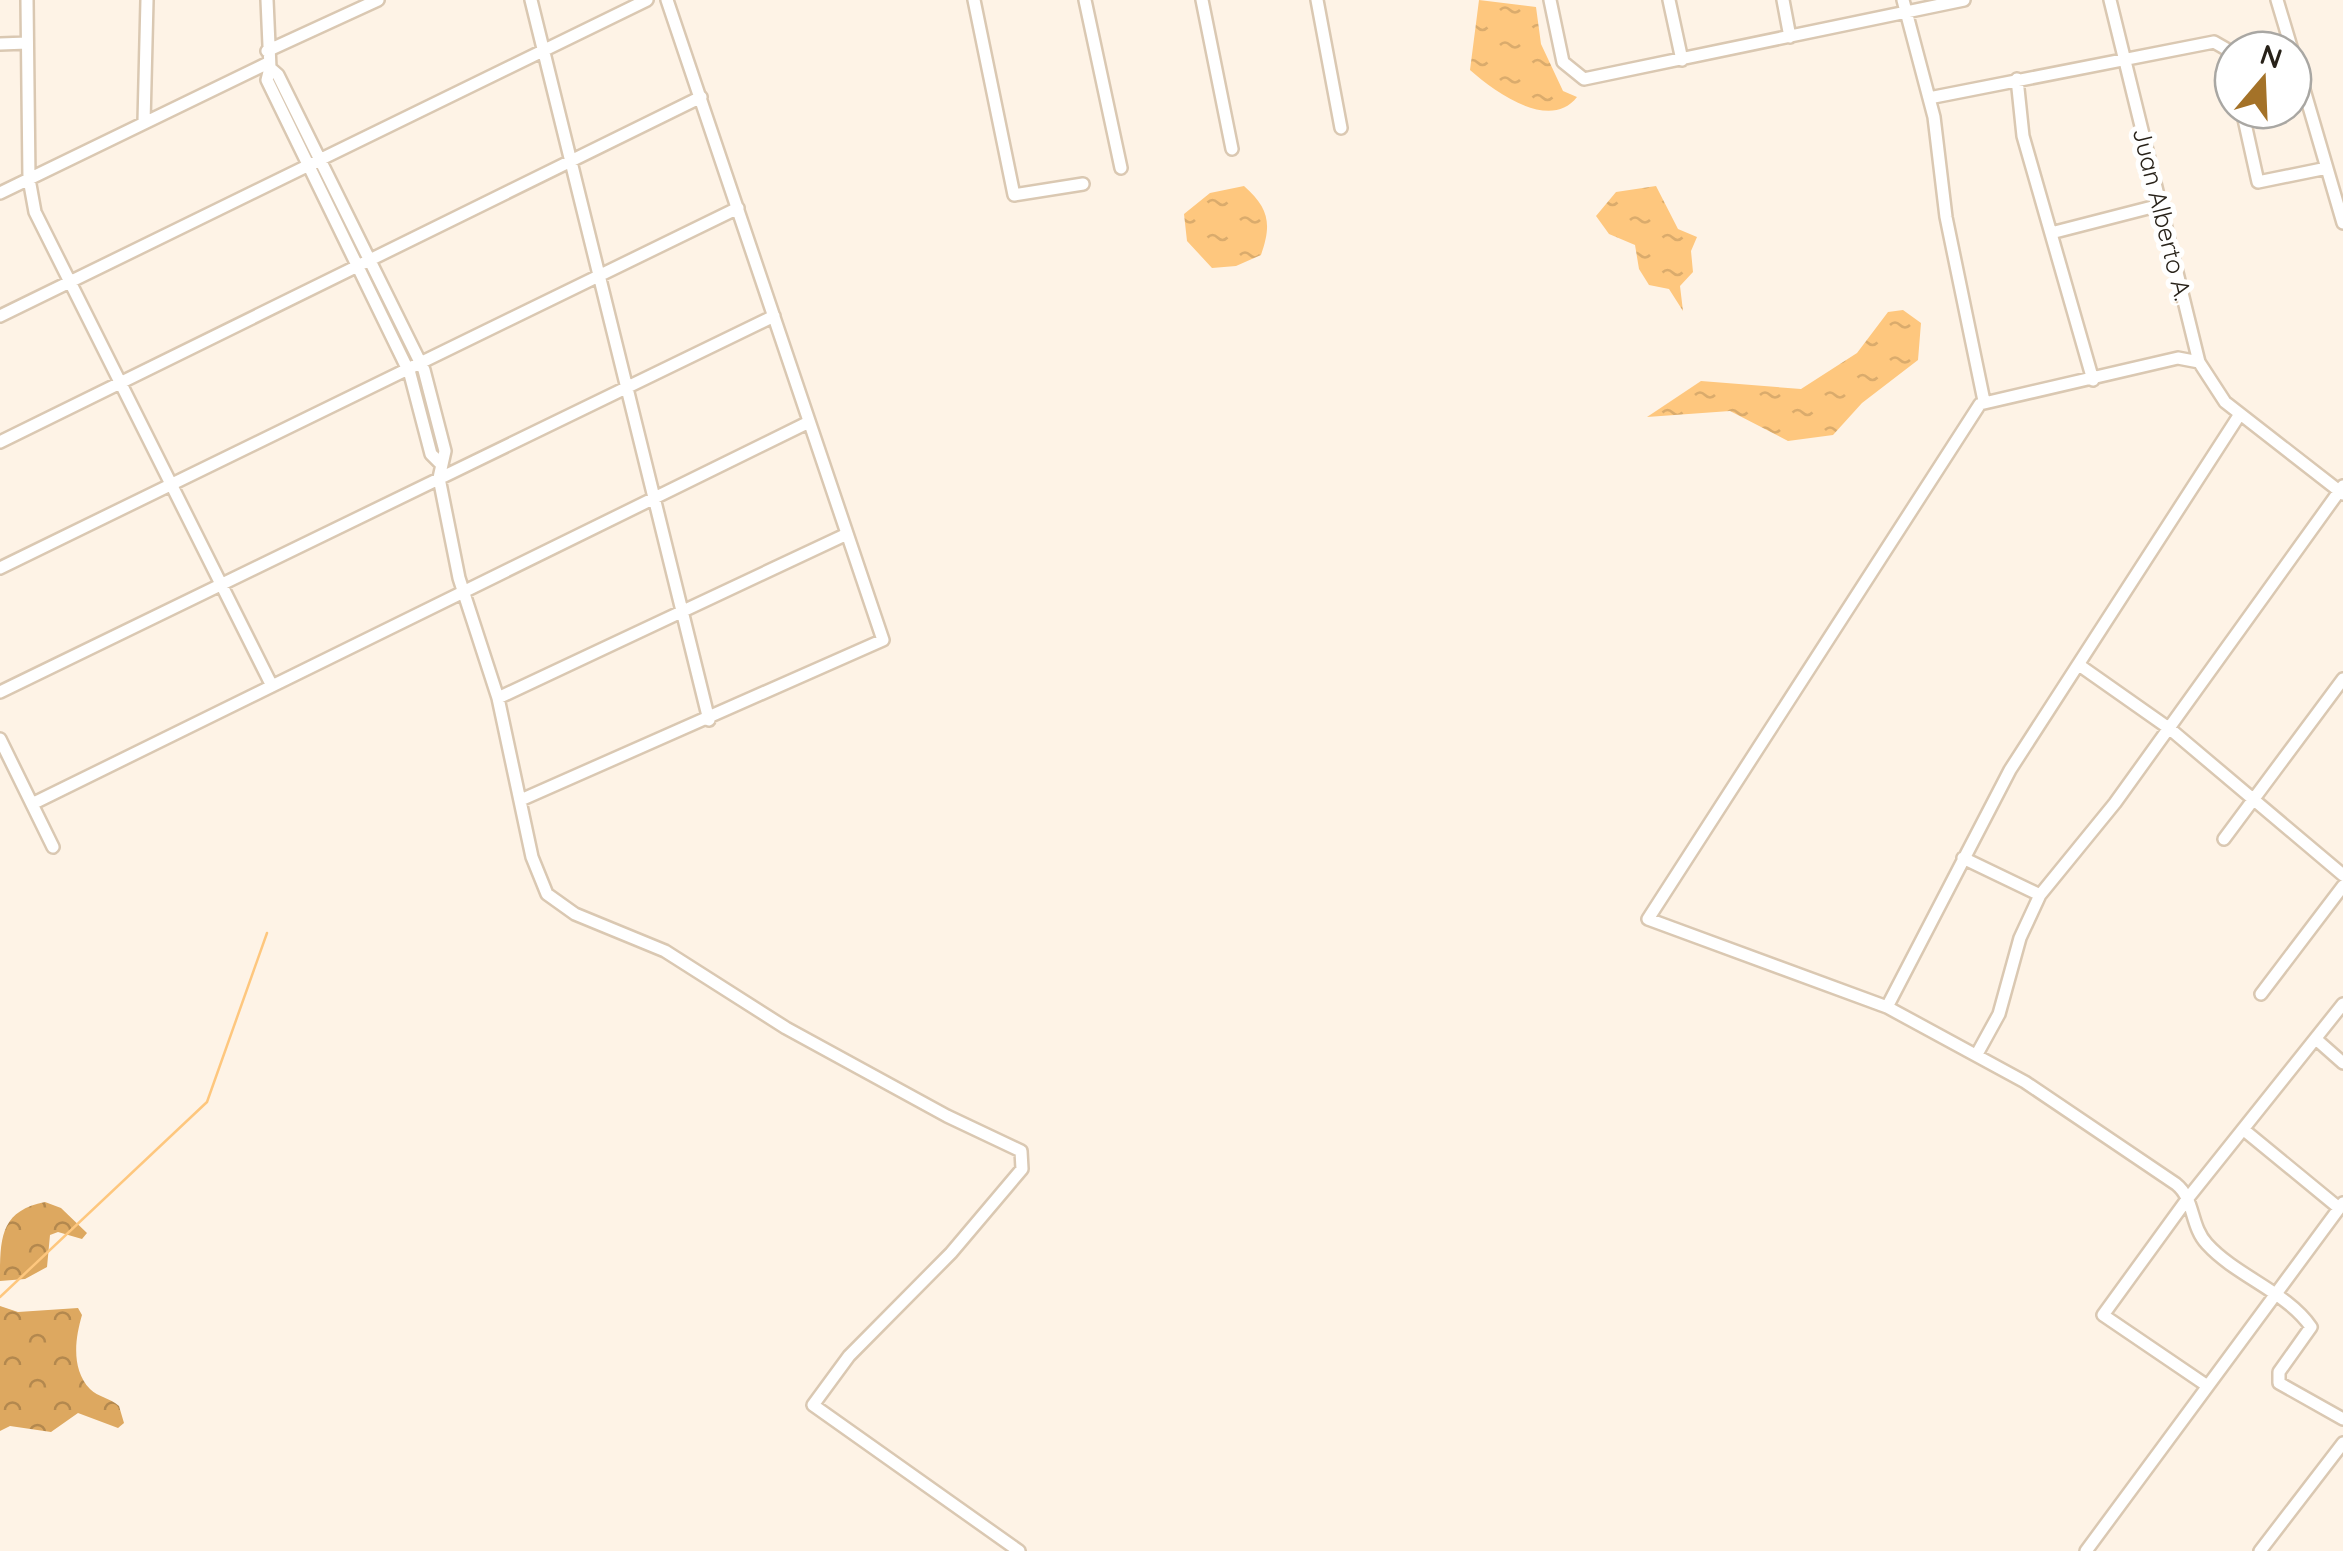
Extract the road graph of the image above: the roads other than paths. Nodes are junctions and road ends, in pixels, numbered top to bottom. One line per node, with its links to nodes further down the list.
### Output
1 (27, 0): 22 (street)
2 (147, 0): 31 (street)
3 (267, 0): 27 (street)
4 (378, 0): 27 (street)
5 (531, 0): 24 (street)
6 (647, 0): 24 (street)
7 (668, 0): 29 (street)
8 (974, 0): 41 (street)
9 (1085, 0): 38 (street)
10 (1202, 0): 35 (street)
11 (1317, 0): 33 (street)
12 (1550, 0): 26 (street)
13 (1668, 0): 26 (street)
14 (1784, 0): 20 (street)
15 (1964, 0): 18 (street)
16 (2110, 0): 25 (street, Juan Alberto A.)
17 (2278, 0): 19 (street)
18 (1904, 6): 20 (street); 30 (street)
19 (2287, 30)
20 (1790, 37): 26 (street)
21 (2213, 42): 25 (street)
22 (26, 43): 23 (street); 40 (street)
23 (0, 44)
24 (543, 50): 36 (street); 37 (street)
25 (2125, 58): 28 (street); 43 (street, Juan Alberto A.)
26 (1682, 60)
27 (268, 61): 31 (street); 36 (street)
28 (2017, 79): 30 (street); 46 (street)
29 (700, 98): 37 (street); 44 (street)
30 (1929, 98): 57 (street)
31 (144, 122): 40 (street)
32 (2313, 122): 39 (street)
33 (1341, 128)
34 (2246, 130): 39 (street)
35 (1232, 150)
36 (313, 162): 47 (street); 49 (street)
37 (570, 162): 47 (street); 48 (street)
38 (1121, 168)
39 (2326, 168): 45 (street)
40 (29, 179): 42 (street); 49 (street)
41 (1083, 184)
42 (0, 192)
43 (2160, 205): 46 (street); 52 (street, Juan Alberto A.)
44 (738, 208): 48 (street); 51 (street)
45 (2343, 223)
46 (2052, 233): 54 (street)
47 (363, 262): 53 (street); 55 (street)
48 (598, 276): 53 (street); 56 (street)
49 (70, 282): 50 (street); 55 (street)
50 (0, 316)
51 (774, 316): 56 (street); 59 (street)
52 (2200, 362): 54 (street); 58 (street, Juan Alberto A.)
53 (413, 363): 61 (street); 62 (street)
54 (2093, 380): 57 (street)
55 (123, 382): 60 (street); 62 (street)
56 (627, 387): 61 (street); 64 (street)
57 (1984, 401): 89 (street)
58 (2240, 414): 63 (street, Juan Alberto A.); 70 (street)
59 (809, 422): 64 (street); 65 (street)
60 (0, 442)
61 (439, 478): 67 (street); 68 (street)
62 (172, 482): 66 (street); 67 (street)
63 (2342, 490): 76 (street)
64 (654, 498): 68 (street); 69 (street)
65 (847, 534): 69 (street); 75 (street)
66 (0, 568)
67 (222, 584): 72 (street); 73 (street)
68 (464, 593): 72 (street); 74 (street)
69 (682, 611): 74 (street); 75 (street)
70 (2079, 665): 76 (street); 83 (street)
71 (2343, 679): 79 (street)
72 (272, 686): 80 (street)
73 (0, 692)
74 (498, 698): 78 (street)
75 (709, 720): 78 (street)
76 (2170, 729): 79 (street); 86 (street)
77 (0, 739): 80 (street)
78 (524, 799): 100 (street)
79 (2256, 800): 81 (street); 84 (street)
80 (32, 804): 82 (street)
81 (2224, 838)
82 (53, 847)
83 (1962, 858): 86 (street); 89 (street)
84 (2343, 874)
85 (2343, 886): 87 (street)
86 (2040, 895): 91 (street)
87 (2261, 994)
88 (2343, 1004): 90 (street)
89 (1888, 1007): 91 (street)
90 (2317, 1040): 92 (street); 93 (street)
91 (1978, 1054): 94 (street)
92 (2343, 1063)
93 (2244, 1130): 94 (street); 95 (street)
94 (2188, 1198): 96 (street); 97 (street)
95 (2341, 1206): 96 (street)
96 (2272, 1296): 97 (street); 98 (street)
97 (2206, 1385): 101 (street)
98 (2343, 1419)
99 (2343, 1443): 102 (street)
100 (1019, 1551)
101 (2086, 1551)
102 (2260, 1551)

